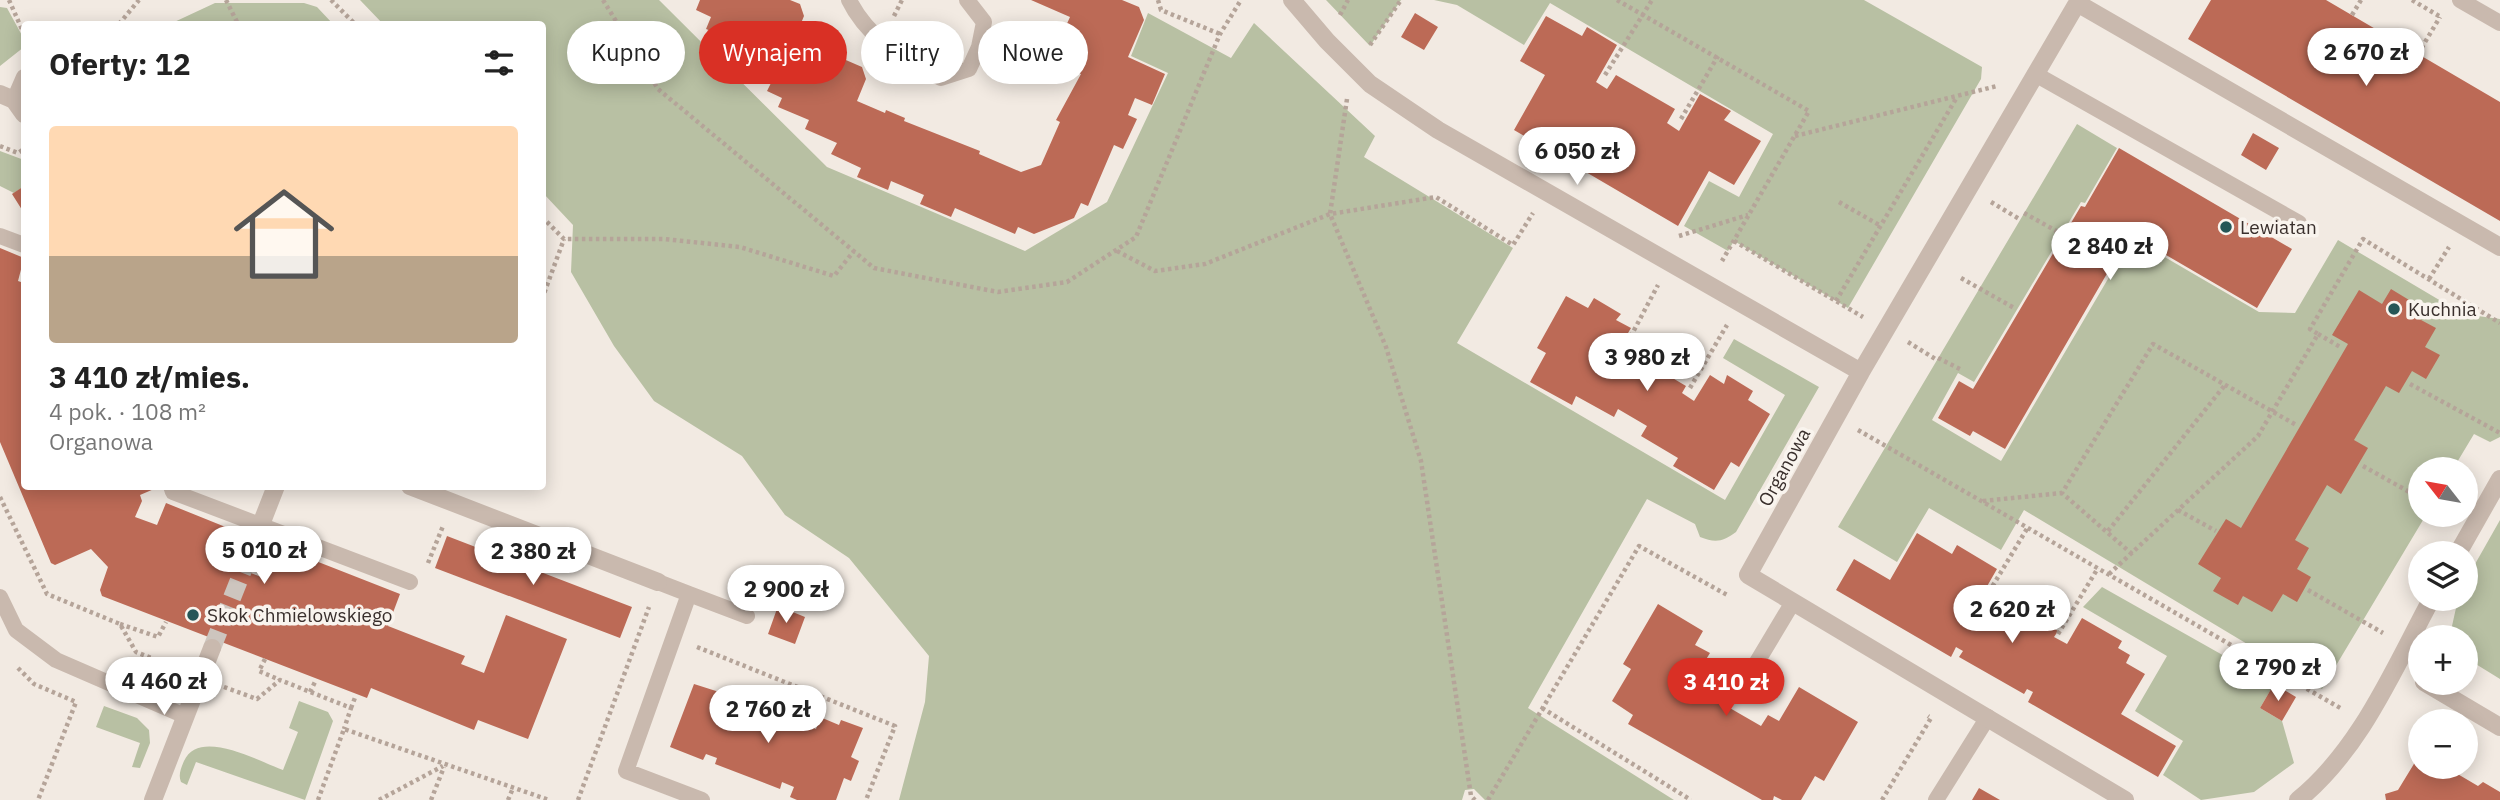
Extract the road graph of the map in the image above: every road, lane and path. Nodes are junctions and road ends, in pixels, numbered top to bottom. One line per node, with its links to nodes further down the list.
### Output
1 (9, 0): 26 (path)
2 (139, 0): 21 (path)
3 (226, 0): 22 (path)
4 (331, 0): 23 (path)
5 (603, 0): 64 (path)
6 (849, 0): 7 (lane)
7 (967, 0)
8 (1158, 0): 27 (path)
9 (1241, 0): 27 (path)
10 (1292, 0): 79 (street)
11 (1401, 0): 29 (path)
12 (1617, 0): 18 (path)
13 (1652, 0): 18 (path)
14 (2361, 0): 19 (path)
15 (2460, 0): 25 (lane)
16 (2078, 2): 33 (street, Organowa); 53 (street)
17 (1340, 15): 24 (path)
18 (1643, 15): 32 (path); 34 (path)
19 (2352, 15)
20 (2440, 16): 31 (path)
21 (122, 21)
22 (236, 21)
23 (352, 21)
24 (1347, 23)
25 (2500, 23)
26 (21, 27)
27 (1220, 34): 63 (path)
28 (1362, 38): 29 (path)
29 (1370, 46): 30 (path)
30 (1378, 54)
31 (2418, 54)
32 (1718, 56): 40 (path); 41 (path)
33 (2035, 74): 52 (lane); 79 (street, Organowa)
34 (1605, 75)
35 (2002, 78): 38 (path)
36 (21, 84): 39 (lane)
37 (1348, 94): 48 (path)
38 (1957, 96): 41 (path); 54 (path)
39 (13, 103)
40 (1681, 119)
41 (1794, 136): 49 (path)
42 (0, 146): 43 (path)
43 (21, 151)
44 (1985, 199): 50 (path)
45 (1839, 202): 54 (path)
46 (1533, 213): 48 (path)
47 (2024, 213): 56 (path)
48 (1330, 214): 63 (path); 155 (path)
49 (1748, 215): 58 (path); 65 (path)
50 (2021, 220)
51 (546, 221): 59 (path)
52 (2299, 223)
53 (2462, 225): 62 (street); 67 (path)
54 (1881, 226): 70 (path)
55 (1666, 230): 58 (path)
56 (2060, 233)
57 (0, 236): 61 (lane)
58 (1678, 237): 60 (path)
59 (564, 239): 64 (path); 69 (path)
60 (1689, 243)
61 (21, 245)
62 (2500, 247)
63 (1116, 250): 64 (path)
64 (854, 251)
65 (1711, 255)
66 (1961, 278): 71 (path)
67 (2429, 279): 72 (path); 74 (path)
68 (1658, 285): 77 (path)
69 (546, 288)
70 (1836, 301)
71 (2016, 309)
72 (2500, 323)
73 (1727, 324): 82 (path)
74 (2318, 334): 76 (path); 83 (path)
75 (1904, 340): 78 (path)
76 (2342, 348)
77 (1624, 349)
78 (1960, 369)
79 (1861, 372): 84 (street, Organowa)
80 (2410, 384): 86 (path)
81 (2225, 385): 83 (path); 93 (path); 99 (path)
82 (1690, 388)
83 (2273, 411): 85 (path); 96 (path)
84 (1836, 418): 95 (path); 113 (street, Organowa)
85 (2298, 426)
86 (2500, 433)
87 (2363, 466): 92 (path)
88 (2500, 479): 101 (street)
89 (172, 490): 97 (lane)
90 (274, 490): 97 (street)
91 (420, 490): 107 (street)
92 (2408, 491)
93 (2062, 493): 95 (path); 99 (path)
94 (0, 497): 118 (path)
95 (1982, 501): 98 (path)
96 (2178, 510): 100 (path); 103 (path)
97 (260, 526): 102 (street); 106 (lane)
98 (2028, 527): 104 (path); 109 (path)
99 (2108, 531): 103 (path)
100 (2216, 531)
101 (2465, 541)
102 (251, 550)
103 (2132, 554): 105 (path)
104 (2098, 568): 105 (path); 119 (path)
105 (2109, 574): 140 (path)
106 (410, 582)
107 (658, 582): 110 (lane)
108 (2308, 590): 121 (path)
109 (1989, 592)
110 (690, 594): 116 (lane); 153 (lane)
111 (0, 597): 138 (lane)
112 (1735, 600): 136 (path)
113 (1793, 602): 131 (lane); 139 (street, Organowa)
114 (648, 610): 152 (path)
115 (2425, 611): 121 (street)
116 (747, 616)
117 (166, 622): 118 (path)
118 (120, 624): 126 (path)
119 (2058, 634)
120 (690, 645): 154 (path)
121 (2406, 646): 124 (street)
122 (212, 648): 138 (street)
123 (265, 659): 128 (path)
124 (2398, 664): 127 (street); 140 (street)
125 (16, 666): 145 (path)
126 (174, 667)
127 (2408, 671)
128 (280, 680): 130 (path); 132 (path)
129 (316, 680): 132 (path)
130 (222, 686)
131 (1742, 687)
132 (310, 692): 135 (path)
133 (356, 695): 135 (path)
134 (2446, 695): 141 (street)
135 (351, 708): 142 (path)
136 (1542, 708): 156 (path); 157 (path)
137 (1919, 710): 158 (path)
138 (185, 716): 146 (street)
139 (1988, 717): 159 (lane); 160 (street, Organowa)
140 (2363, 722): 161 (street)
141 (2500, 727)
142 (344, 729): 143 (path); 147 (path)
143 (444, 766): 144 (path); 148 (path); 149 (path)
144 (513, 788): 150 (path); 151 (path)
145 (38, 800)
146 (153, 800)
147 (318, 800)
148 (380, 800)
149 (430, 800)
150 (508, 800)
151 (549, 800)
152 (578, 800)
153 (702, 800)
154 (866, 800)
155 (1475, 800)
156 (1488, 800)
157 (1691, 800)
158 (1882, 800)
159 (1936, 800)
160 (2125, 800)
161 (2298, 800)

